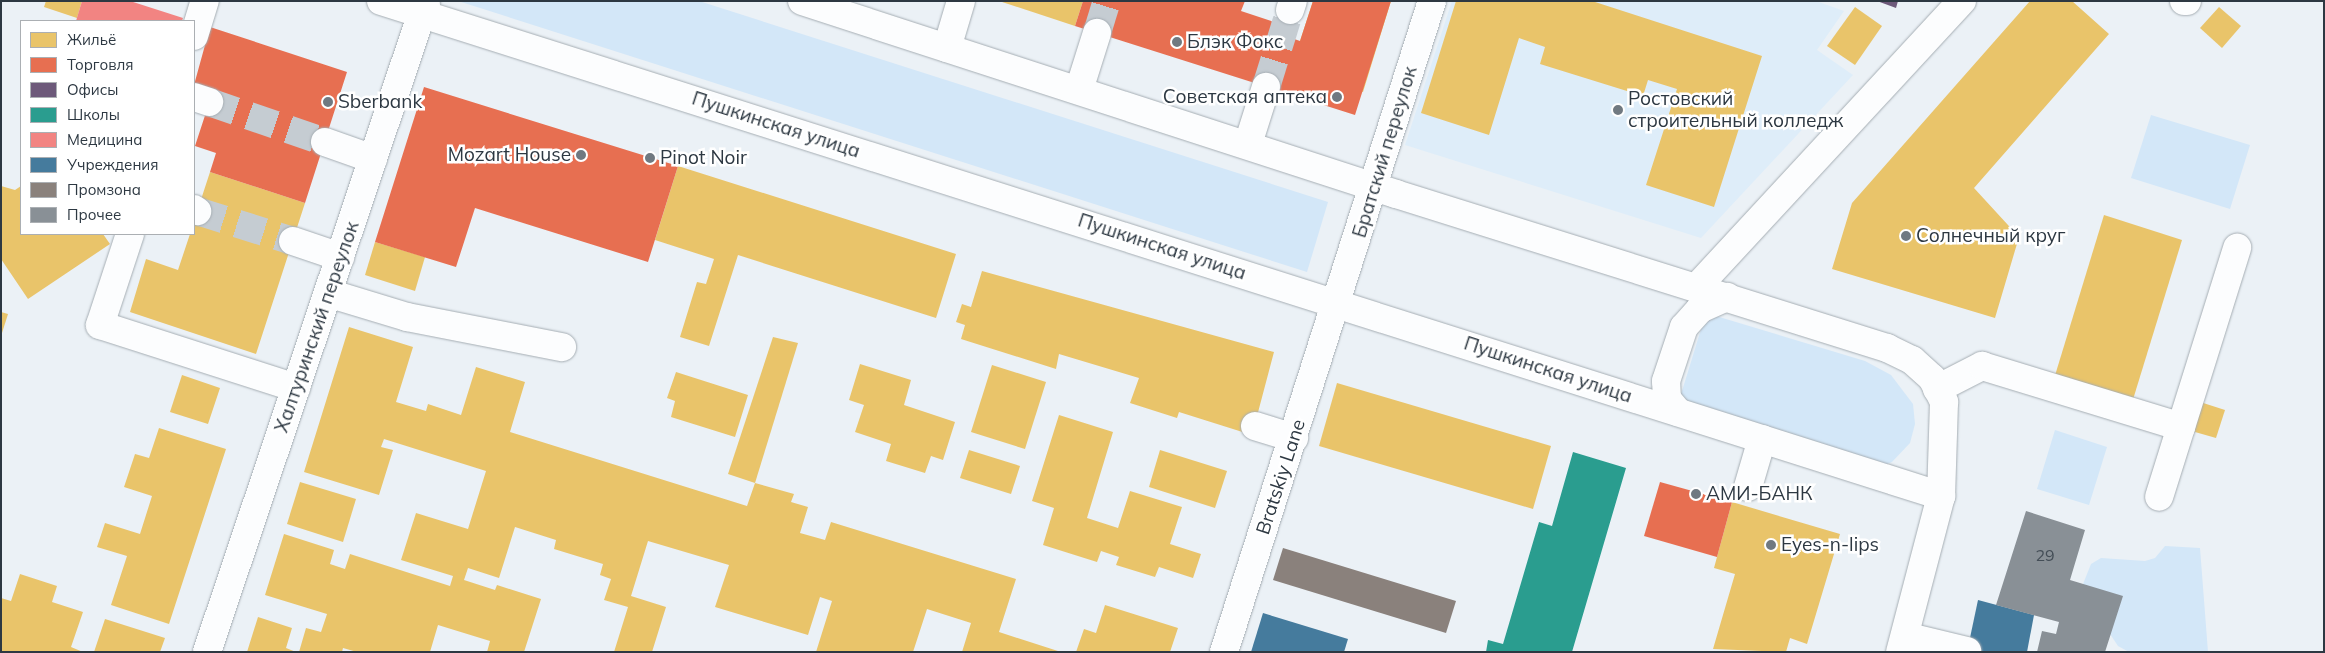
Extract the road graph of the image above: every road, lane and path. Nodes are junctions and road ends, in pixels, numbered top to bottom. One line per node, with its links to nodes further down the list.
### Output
1 (205, 1): 8 (street)
2 (381, 1): 7 (street, Пушкинская улица)
3 (802, 1): 10 (street)
4 (961, 1): 10 (street)
5 (1432, 1): 16 (street, Братский переулок)
6 (1962, 1): 21 (street)
7 (424, 8): 15 (street, Халтуринский переулок); 24 (street, Пушкинская улица)
8 (195, 33)
9 (1097, 33): 12 (street)
10 (947, 48): 12 (street)
11 (1266, 87): 14 (street)
12 (1079, 90): 14 (street)
13 (325, 142): 15 (street)
14 (1248, 144): 16 (street)
15 (373, 159): 20 (street, Халтуринский переулок)
16 (1374, 185): 21 (street); 24 (street, Братский переулок)
17 (130, 235): 26 (street)
18 (292, 241): 20 (street)
19 (2237, 248): 30 (street)
20 (340, 257): 22 (street, Халтуринский переулок)
21 (1697, 287): 23 (street)
22 (328, 293): 25 (street); 26 (street, Халтуринский переулок)
23 (1727, 297): 27 (street); 28 (street)
24 (1338, 303): 28 (street, Пушкинская улица); 32 (street, Bratskiy Lane)
25 (562, 348)
26 (296, 388): 40 (street, Халтуринский переулок)
27 (1937, 389): 30 (street); 31 (street)
28 (1678, 412): 33 (street, Пушкинская улица)
29 (1254, 426): 32 (street)
30 (2181, 428): 37 (street)
31 (1944, 436): 34 (street); 36 (street)
32 (1294, 438): 41 (street, Bratskiy Lane)
33 (1762, 439): 34 (street, Пушкинская улица); 35 (street)
34 (1897, 482): 36 (street, Пушкинская улица)
35 (1748, 487)
36 (1941, 496): 38 (street)
37 (2159, 497)
38 (1902, 644): 39 (street)
39 (1967, 651)
40 (207, 652)
41 (1224, 652)

